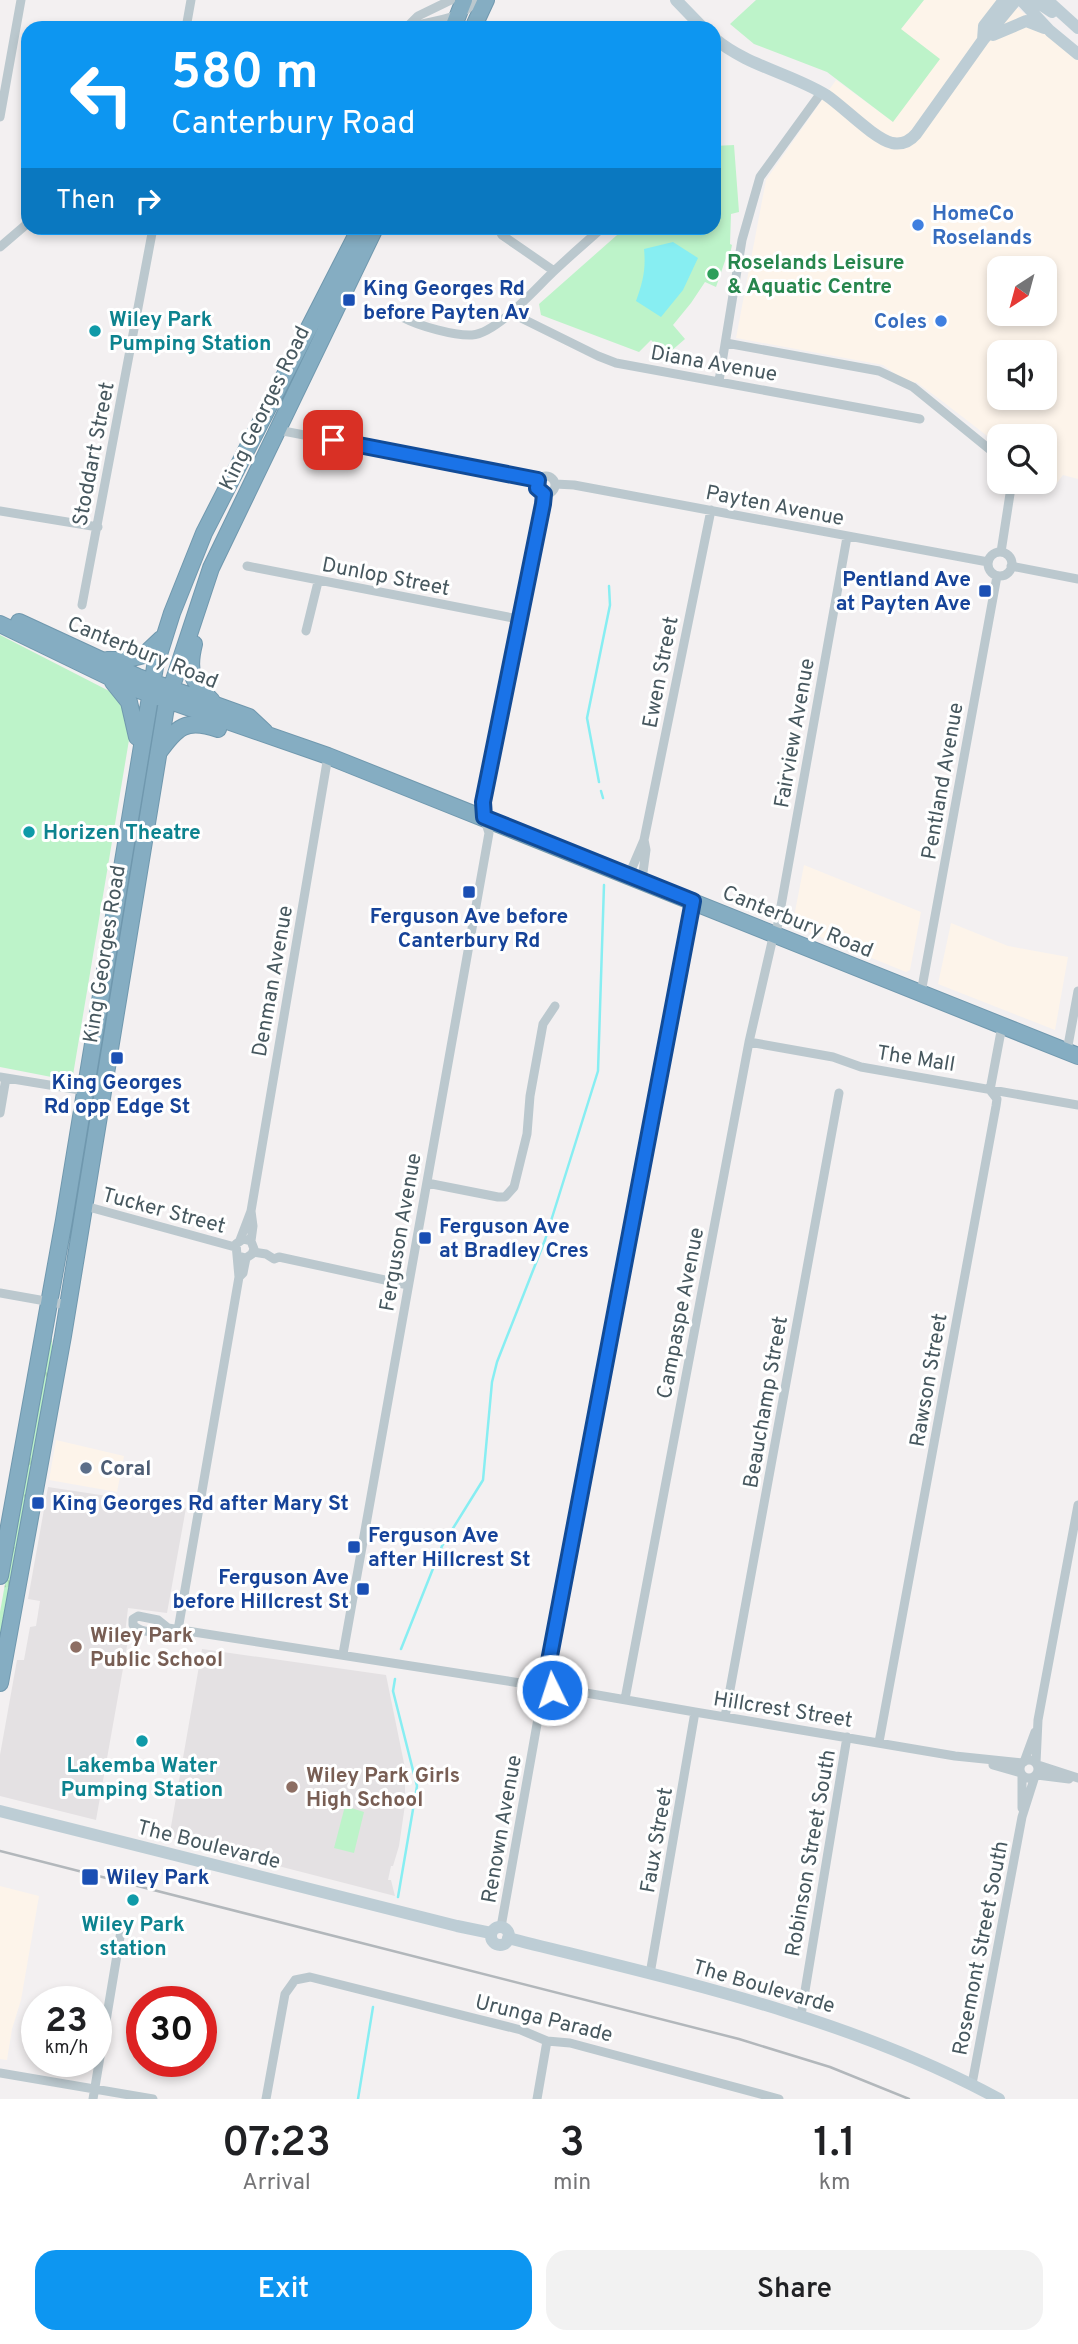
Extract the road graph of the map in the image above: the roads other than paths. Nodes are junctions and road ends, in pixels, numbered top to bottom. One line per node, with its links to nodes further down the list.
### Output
1 (21, 0): 23 (street)
2 (191, 0): 12 (street)
3 (476, 0): 10 (street)
4 (486, 0): 15 (highway)
5 (676, 0): 16 (street)
6 (1004, 0): 19 (street)
7 (1019, 0): 18 (street); 19 (street)
8 (1034, 0): 11 (street)
9 (1047, 0): 11 (street)
10 (456, 10): 13 (street); 14 (street)
11 (1065, 17): 17 (street)
12 (187, 21)
13 (413, 21)
14 (429, 21)
15 (476, 21)
16 (695, 21)
17 (1078, 28)
18 (1050, 31): 19 (street); 21 (street)
19 (984, 40): 22 (street)
20 (721, 42): 22 (street)
21 (1078, 54)
22 (821, 93): 34 (street)
23 (0, 117)
24 (21, 229): 30 (street)
25 (152, 235): 45 (street, Stoddart Street)
26 (356, 235): 60 (highway, King Georges Road)
27 (372, 235): 37 (highway, King Georges Road)
28 (502, 235): 31 (street)
29 (594, 235): 31 (street)
30 (0, 247)
31 (554, 271): 32 (street)
32 (511, 313): 33 (street); 35 (street, Diana Avenue)
33 (404, 318)
34 (726, 343): 35 (street); 38 (street)
35 (719, 381): 36 (street, Diana Avenue)
36 (920, 419)
37 (278, 430): 39 (street); 54 (highway, King Georges Road)
38 (987, 446)
39 (538, 480): 40 (street); 41 (street)
40 (555, 484): 41 (street); 43 (street, Payten Avenue)
41 (544, 494): 57 (street, Ferguson Avenue)
42 (1010, 494): 47 (street)
43 (710, 510): 46 (street, Payten Avenue); 71 (street, Ewen Street)
44 (0, 511): 45 (street)
45 (97, 527): 55 (street, Stoddart Street)
46 (847, 537): 48 (street, Payten Avenue); 73 (street, Fairview Avenue)
47 (1001, 552): 48 (street); 50 (street)
48 (988, 562): 51 (street)
49 (247, 566): 53 (street, Dunlop Street)
50 (1012, 566): 51 (street); 52 (street)
51 (998, 576): 75 (street, Pentland Avenue)
52 (1078, 579)
53 (318, 582): 57 (street, Dunlop Street); 59 (street)
54 (200, 600): 64 (highway, King Georges Road); 65 (highway)
55 (82, 605)
56 (0, 614): 61 (highway, Canterbury Road)
57 (518, 619): 70 (street, Ferguson Avenue)
58 (0, 624): 62 (highway, Canterbury Road)
59 (306, 631)
60 (165, 635): 61 (highway); 63 (highway, King Georges Road)
61 (100, 661): 63 (highway, Canterbury Road)
62 (109, 678): 63 (highway, Canterbury Road); 67 (highway)
63 (150, 688): 64 (highway, Canterbury Road); 67 (highway, King Georges Road)
64 (169, 694): 65 (highway, Canterbury Road); 66 (highway, Canterbury Road); 68 (highway, King Georges Road)
65 (214, 703): 66 (highway, Canterbury Road)
66 (267, 734): 68 (highway); 69 (highway, Canterbury Road)
67 (139, 750): 82 (highway, King Georges Road)
68 (158, 754): 87 (highway, King Georges Road)
69 (328, 756): 70 (highway, Canterbury Road); 88 (street, Denman Avenue)
70 (484, 817): 71 (highway, Canterbury Road); 86 (street, Ferguson Avenue)
71 (635, 877): 72 (highway, Canterbury Road)
72 (693, 901): 73 (highway, Canterbury Road); 97 (street)
73 (775, 934): 75 (highway, Canterbury Road); 78 (street, Campaspe Avenue)
74 (1078, 991): 79 (street)
75 (921, 993): 77 (highway, Canterbury Road)
76 (555, 1006): 86 (street)
77 (1002, 1026): 79 (highway, Canterbury Road); 81 (street, Rawson Street)
78 (749, 1042): 81 (street, The Mall); 102 (street, Campaspe Avenue)
79 (1073, 1053)
80 (3, 1077): 82 (street); 85 (street)
81 (990, 1090): 84 (street, The Mall); 107 (street, Rawson Street)
82 (86, 1091): 92 (highway, King Georges Road)
83 (839, 1093): 104 (street, Beauchamp Street)
84 (1078, 1105)
85 (0, 1113)
86 (427, 1183): 90 (street, Ferguson Avenue)
87 (85, 1206): 89 (street, Tucker Street); 93 (highway, King Georges Road)
88 (251, 1211): 89 (street, Denman Avenue); 89 (street, Denman Avenue)
89 (242, 1251): 90 (street, Tucker Street); 96 (street, Denman Avenue)
90 (408, 1285): 96 (street, Ferguson Avenue)
91 (0, 1293): 92 (street)
92 (50, 1302): 93 (street); 95 (highway, King Georges Road)
93 (68, 1305): 98 (highway, King Georges Road)
94 (1078, 1505): 105 (street, Rosemont Street South)
95 (0, 1576)
96 (344, 1654): 99 (street)
97 (549, 1679): 99 (street); 100 (street, Hillcrest Street); 101 (street)
98 (0, 1683)
99 (533, 1685): 101 (street)
100 (586, 1693): 101 (street, Hillcrest Street); 102 (street, Hillcrest Street)
101 (546, 1695): 114 (street, Renown Avenue)
102 (625, 1699): 103 (street, Hillcrest Street)
103 (695, 1712): 104 (street, Hillcrest Street); 115 (street, Faux Street)
104 (725, 1717): 106 (street, Hillcrest Street)
105 (1038, 1720): 108 (street, Rosemont Street South); 109 (street, Rosemont Street South)
106 (847, 1737): 107 (street, Hillcrest Street); 116 (street, Robinson Street South)
107 (879, 1742): 108 (street, Hillcrest Street)
108 (1022, 1768): 109 (street); 109 (street); 112 (street, Rosemont Street South)
109 (1036, 1770): 110 (street); 112 (street, Rosemont Street South)
110 (1078, 1779)
111 (0, 1811): 114 (street, The Boulevarde)
112 (1022, 1817): 119 (street, Rosemont Street South)
113 (122, 1925): 120 (street)
114 (500, 1933): 115 (street, The Boulevarde)
115 (650, 1974): 116 (street, The Boulevarde)
116 (801, 2015): 119 (street, The Boulevarde)
117 (547, 2041): 121 (street, Urunga Parade); 123 (street, Urunga Parade); 124 (street)
118 (0, 2073): 120 (street)
119 (972, 2084): 126 (street, The Boulevarde)
120 (94, 2094): 122 (street)
121 (765, 2097): 125 (street, Urunga Parade)
122 (153, 2099)
123 (266, 2099)
124 (537, 2099)
125 (779, 2099)
126 (999, 2099)

